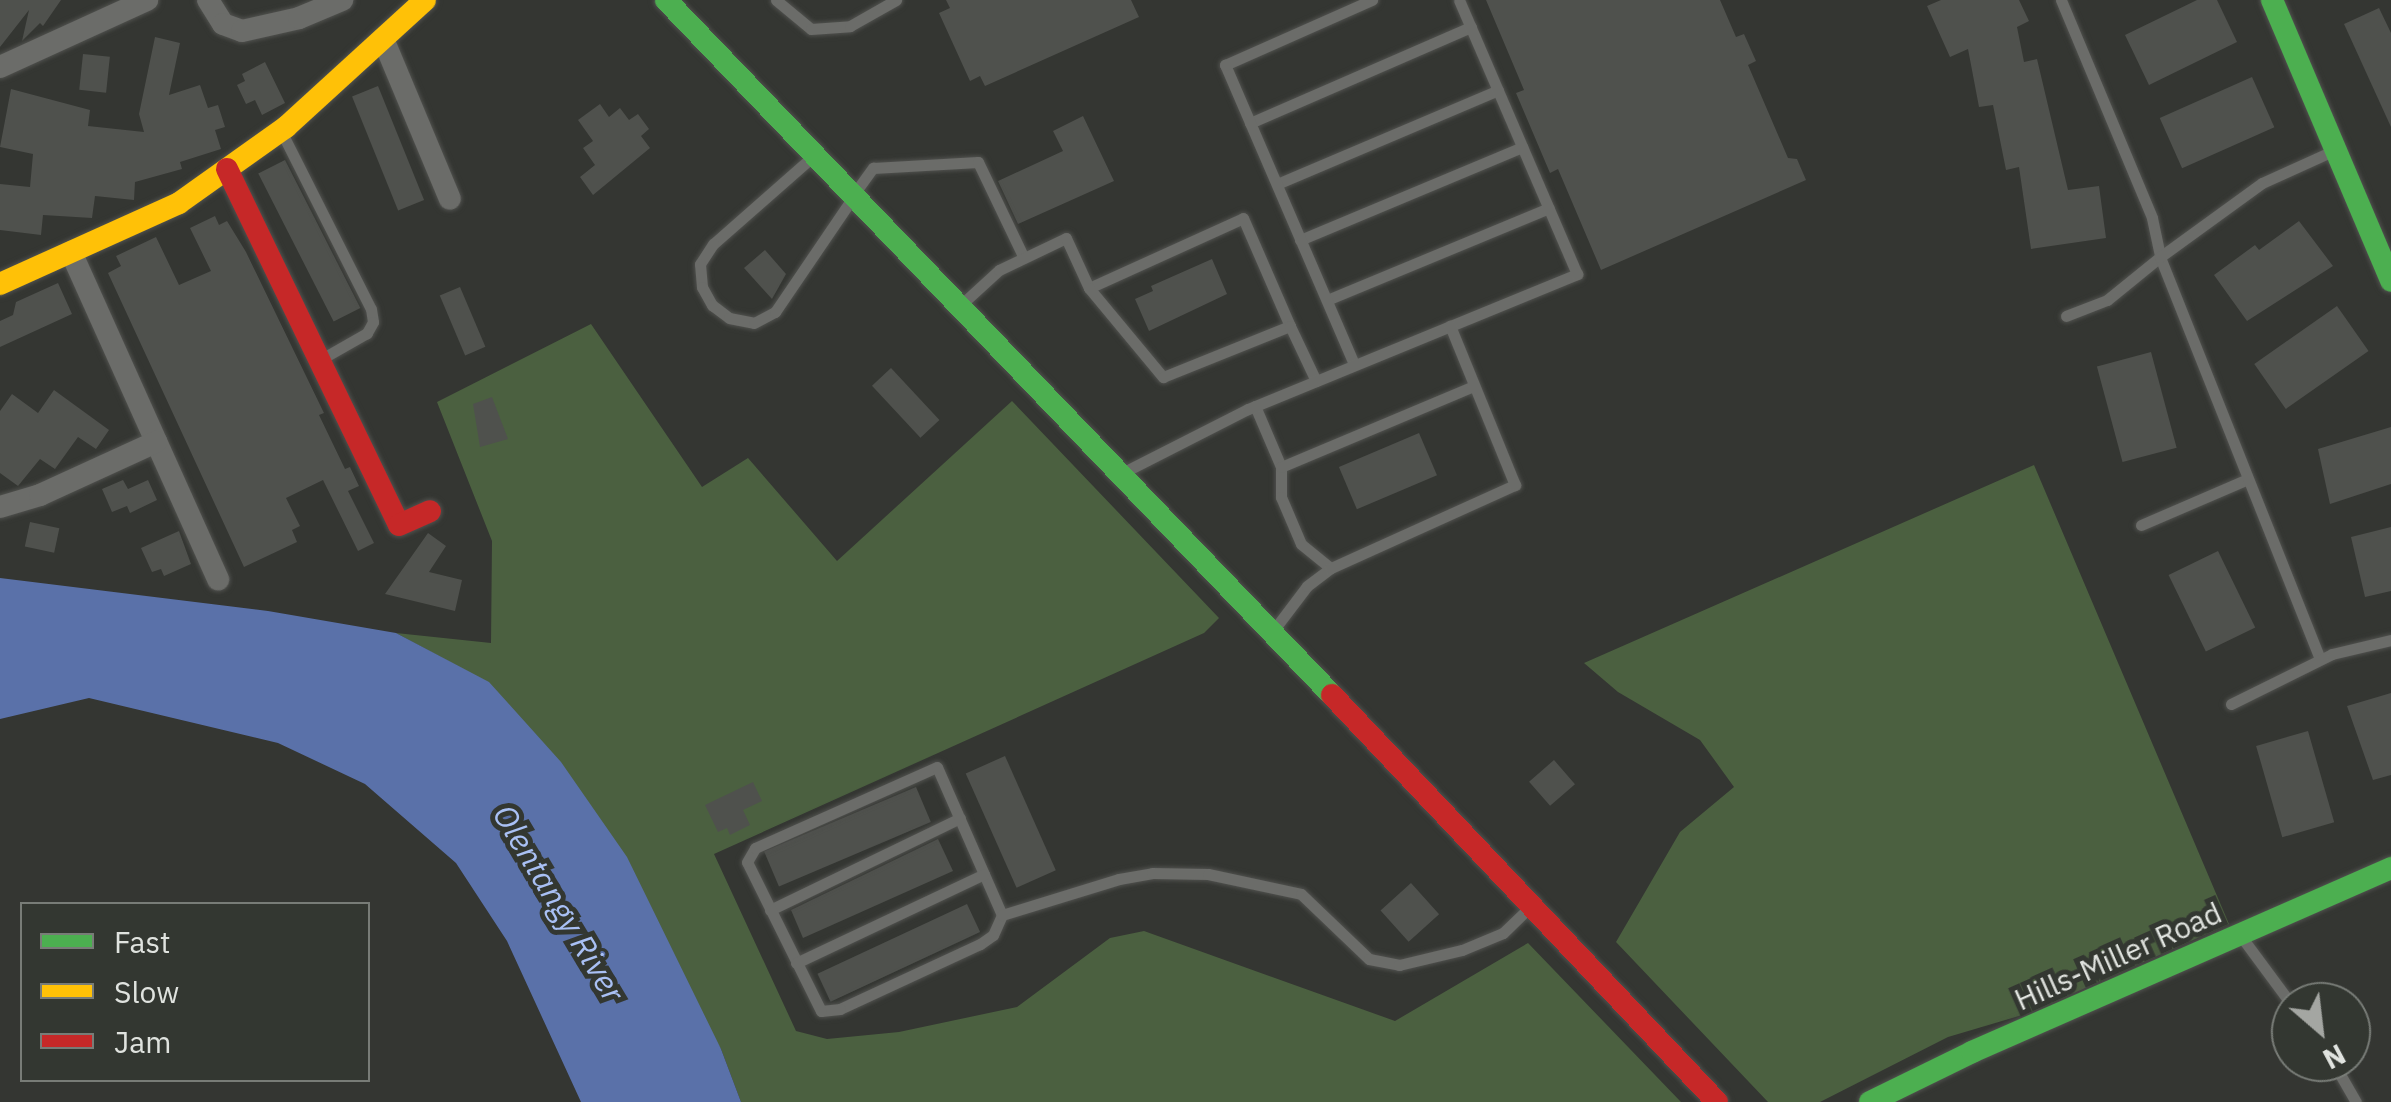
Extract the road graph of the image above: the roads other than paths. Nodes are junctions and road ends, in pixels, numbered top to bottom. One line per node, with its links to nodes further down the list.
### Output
1 (147, 0): 14 (street)
2 (208, 0): 3 (street)
3 (342, 0)
4 (425, 0): 13 (main road)
5 (666, 0): 20 (main road)
6 (776, 0): 7 (lane)
7 (896, 0)
8 (1372, 0): 16 (lane)
9 (1459, 0): 12 (lane)
10 (2060, 0): 28 (lane)
11 (2272, 0): 19 (main road)
12 (1471, 27): 15 (lane); 16 (lane)
13 (383, 38): 17 (main road); 24 (street)
14 (0, 67)
15 (1498, 90): 18 (lane); 22 (lane)
16 (1250, 123): 22 (lane)
17 (281, 130): 21 (main road); 38 (lane)
18 (1522, 147): 25 (lane); 26 (lane)
19 (2335, 150): 28 (lane); 30 (main road)
20 (814, 155): 23 (main road); 23 (lane)
21 (227, 169): 27 (main road); 38 (main road)
22 (1276, 184): 26 (lane)
23 (853, 195): 29 (lane); 34 (main road)
24 (450, 199)
25 (1548, 208): 33 (lane); 37 (lane)
26 (1300, 240): 33 (lane)
27 (71, 252): 31 (main road); 43 (street)
28 (2160, 257): 35 (lane); 46 (lane)
29 (1024, 258): 32 (lane); 34 (lane)
30 (2391, 281)
31 (0, 284)
32 (1089, 288): 36 (lane); 36 (lane)
33 (1326, 300): 39 (lane)
34 (960, 306): 45 (main road)
35 (2066, 316)
36 (1290, 326): 40 (lane)
37 (1450, 326): 39 (lane); 41 (lane)
38 (319, 360): 48 (main road)
39 (1354, 364): 40 (lane)
40 (1316, 381): 42 (lane)
41 (1474, 386): 44 (lane); 50 (lane)
42 (1255, 406): 44 (lane); 45 (lane)
43 (156, 442): 47 (street); 51 (street)
44 (1281, 467): 50 (lane)
45 (1122, 472): 52 (main road)
46 (2248, 479): 49 (lane); 54 (lane)
47 (0, 507)
48 (430, 510)
49 (2141, 525)
50 (1331, 568): 52 (lane)
51 (218, 579)
52 (1273, 632): 59 (main road)
53 (2391, 640): 54 (lane)
54 (2320, 660): 55 (lane)
55 (2231, 704)
56 (960, 818): 58 (lane); 60 (lane); 60 (lane)
57 (2391, 868): 62 (main road, Hills-Miller Road)
58 (984, 874): 61 (lane); 63 (lane)
59 (1531, 906): 61 (lane); 65 (main road)
60 (770, 910): 63 (lane)
61 (1002, 915): 63 (lane)
62 (2240, 935): 64 (lane); 66 (main road, Hills-Miller Road)
63 (796, 962)
64 (2275, 982)
65 (1717, 1102)
66 (1870, 1102)

